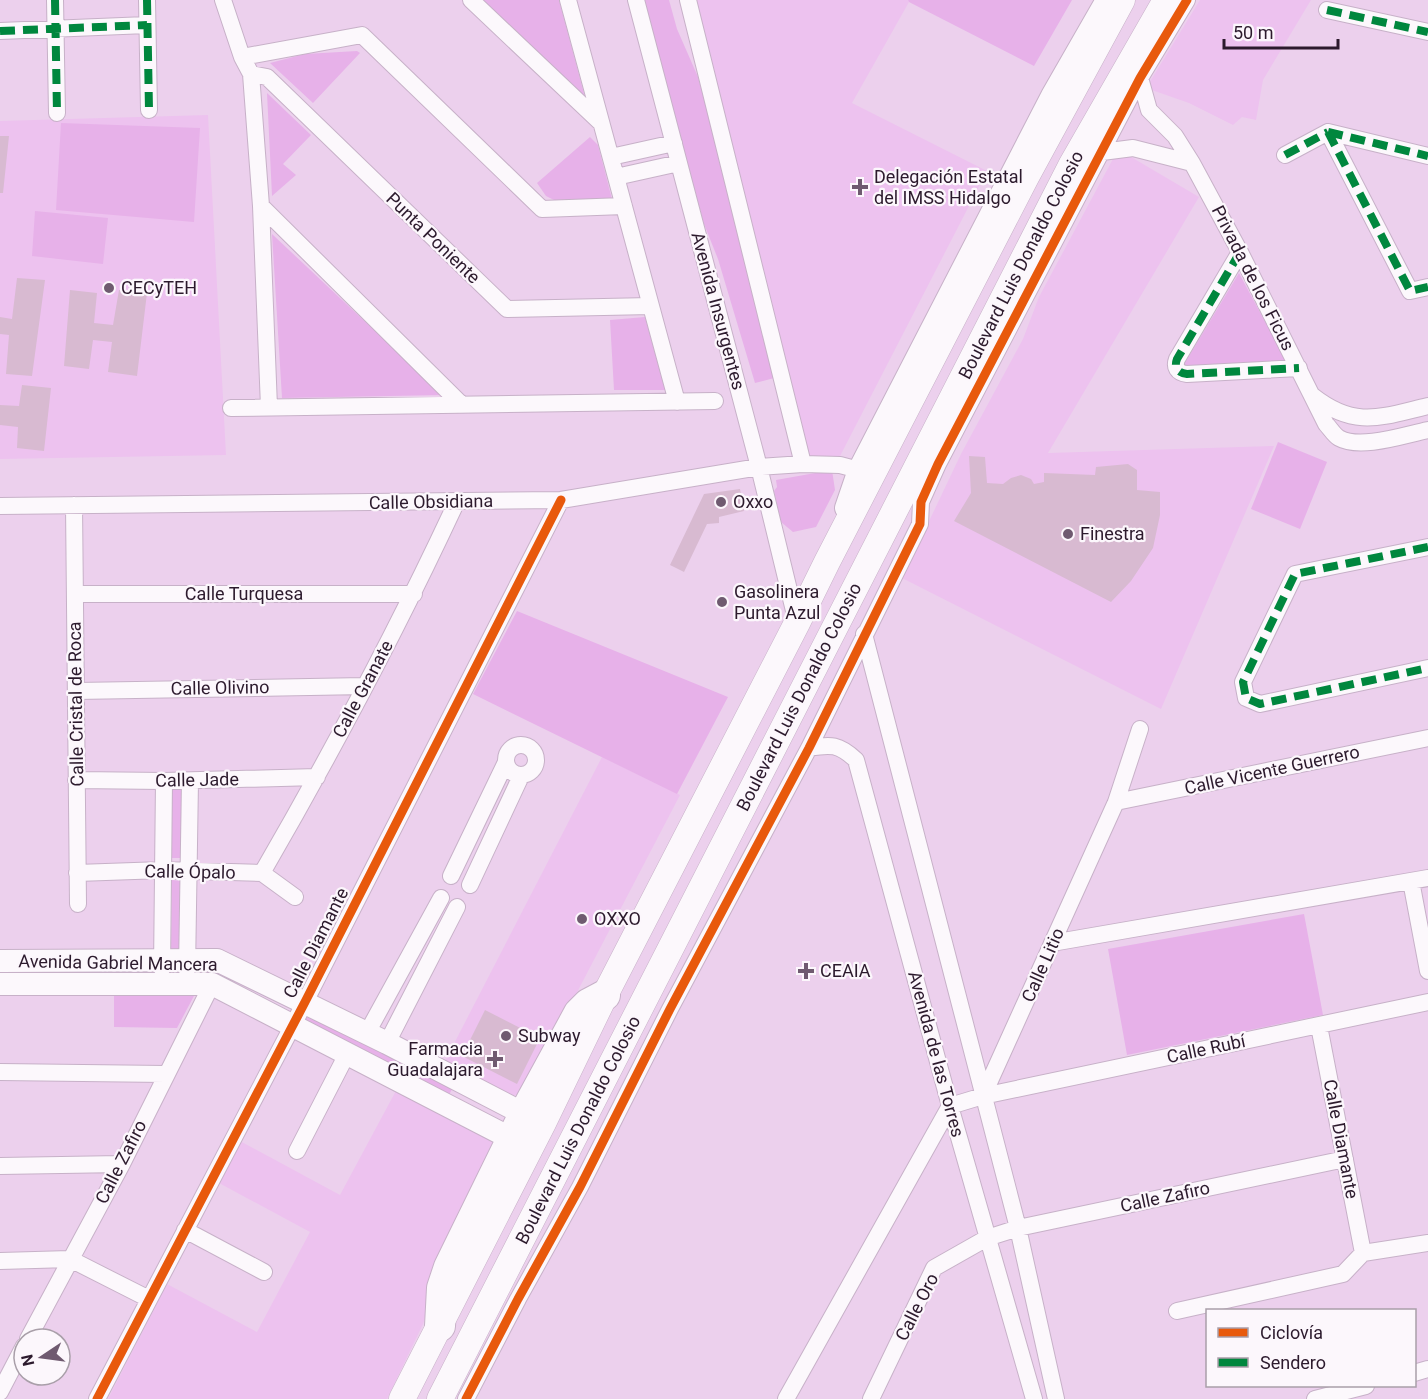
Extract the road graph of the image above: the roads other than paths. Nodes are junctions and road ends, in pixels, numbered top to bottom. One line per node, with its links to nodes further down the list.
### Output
1 (55, 0): 14 (street)
2 (147, 0): 13 (street)
3 (223, 0): 17 (street)
4 (471, 0): 22 (street)
5 (568, 0): 22 (street)
6 (636, 0): 24 (street, Avenida Insurgentes)
7 (688, 0): 46 (street)
8 (1107, 0): 48 (street)
9 (1122, 0): 54 (main road, Boulevard Luis Donaldo Colosio)
10 (1166, 0): 130 (main road, Boulevard Luis Donaldo Colosio)
11 (1187, 0): 19 (street)
12 (1327, 10): 16 (street)
13 (147, 25): 14 (street); 20 (street)
14 (55, 28): 15 (street); 21 (street)
15 (0, 31)
16 (1428, 32)
17 (242, 57): 18 (street); 33 (street)
18 (251, 74): 32 (street); 36 (street, Punta Poniente)
19 (1140, 78): 25 (street); 30 (street, Privada de los Ficus)
20 (149, 110)
21 (57, 113)
22 (602, 123): 28 (street)
23 (1328, 132): 26 (street); 27 (street); 35 (street)
24 (674, 143): 28 (street); 29 (street, Avenida Insurgentes)
25 (1102, 152): 30 (street); 58 (street)
26 (1285, 154)
27 (1428, 156)
28 (611, 157): 31 (street)
29 (679, 163): 31 (street); 47 (street, Avenida Insurgentes)
30 (1192, 163): 34 (street, Privada de los Ficus)
31 (616, 177): 33 (street)
32 (261, 206): 41 (street); 43 (street)
33 (624, 206): 36 (street)
34 (1240, 252): 37 (street, Privada de los Ficus); 37 (street)
35 (1428, 287)
36 (651, 306): 40 (street)
37 (1299, 368): 38 (street, Privada de los Ficus)
38 (1311, 394): 42 (street); 45 (street, Privada de los Ficus)
39 (715, 401): 40 (street)
40 (678, 402): 41 (street)
41 (462, 405): 43 (street)
42 (1428, 406)
43 (269, 407): 44 (street)
44 (231, 408)
45 (1428, 430)
46 (803, 464): 47 (street, Calle Obsidiana); 48 (street, Calle Obsidiana)
47 (759, 467): 49 (street, Calle Obsidiana); 57 (street, Avenida Insurgentes)
48 (859, 470): 54 (street)
49 (561, 500): 50 (street, Calle Obsidiana); 94 (street, Calle Diamante)
50 (457, 501): 51 (street, Calle Obsidiana); 56 (street, Calle Granate)
51 (74, 505): 52 (street, Calle Obsidiana); 55 (street, Calle Cristal de Roca)
52 (0, 506)
53 (1428, 547): 59 (street)
54 (827, 562): 57 (main road, Boulevard Luis Donaldo Colosio)
55 (75, 594): 56 (street, Calle Turquesa); 61 (street, Calle Cristal de Roca)
56 (414, 594): 60 (street, Calle Granate)
57 (797, 623): 93 (main road, Boulevard Luis Donaldo Colosio)
58 (864, 634): 64 (street); 103 (street)
59 (1428, 668)
60 (365, 686): 61 (street, Calle Olivino); 67 (street, Calle Granate)
61 (76, 691): 68 (street, Calle Cristal de Roca)
62 (1140, 729): 71 (street, Calle Litio)
63 (1428, 738): 71 (street, Calle Vicente Guerrero)
64 (808, 748): 105 (street, Avenida de las Torres); 131 (street)
65 (506, 762): 66 (street); 66 (street); 76 (street)
66 (521, 776): 79 (street)
67 (317, 777): 70 (street, Calle Jade); 75 (street, Calle Granate)
68 (76, 780): 69 (street, Calle Jade); 74 (street, Calle Cristal de Roca)
69 (164, 781): 70 (street, Calle Jade); 72 (street)
70 (190, 781): 73 (street)
71 (1116, 802): 84 (street, Calle Litio)
72 (163, 870): 73 (street, Calle Ópalo); 74 (street, Calle Ópalo); 85 (street)
73 (188, 871): 75 (street, Calle Ópalo); 86 (street)
74 (77, 873): 82 (street, Calle Cristal de Roca)
75 (262, 873): 80 (street, Calle Ópalo)
76 (452, 876): 79 (street); 81 (street)
77 (1428, 878): 78 (street)
78 (1411, 881): 84 (street); 88 (street)
79 (470, 885): 83 (street)
80 (295, 897)
81 (441, 898): 83 (street); 98 (street)
82 (78, 904)
83 (457, 907): 98 (street)
84 (1052, 943): 103 (street, Calle Litio)
85 (162, 960): 86 (street, Avenida Gabriel Mancera); 87 (street, Avenida Gabriel Mancera); 91 (street)
86 (187, 960): 89 (street); 94 (street, Avenida Gabriel Mancera)
87 (0, 962)
88 (1428, 971)
89 (186, 983): 91 (street, Avenida Gabriel Mancera); 92 (street, Avenida Gabriel Mancera)
90 (0, 984): 91 (street, Avenida Gabriel Mancera)
91 (162, 984)
92 (212, 984): 96 (street, Avenida Gabriel Mancera); 101 (street, Calle Zafiro)
93 (605, 995): 106 (highway); 121 (main road, Boulevard Luis Donaldo Colosio)
94 (305, 1002): 96 (street, Calle Diamante); 98 (street, Avenida Gabriel Mancera)
95 (1428, 1002): 97 (street, Calle Rubí)
96 (291, 1025): 99 (street, Avenida Gabriel Mancera); 112 (street, Calle Diamante)
97 (1318, 1026): 103 (street, Calle Rubí); 108 (street, Calle Diamante)
98 (377, 1038): 102 (street, Avenida Gabriel Mancera)
99 (347, 1054): 104 (street, Avenida Gabriel Mancera); 107 (street)
100 (0, 1072): 101 (street)
101 (165, 1074): 109 (street, Calle Zafiro)
102 (460, 1080): 104 (street); 106 (street, Avenida Gabriel Mancera)
103 (983, 1096): 105 (street); 111 (street)
104 (447, 1105): 106 (street, Avenida Gabriel Mancera)
105 (950, 1107): 113 (street, Avenida de las Torres); 132 (street)
106 (518, 1126): 121 (highway)
107 (297, 1151)
108 (1344, 1158): 111 (street, Calle Zafiro); 115 (street, Calle Diamante)
109 (122, 1164): 110 (street); 116 (street, Calle Zafiro)
110 (0, 1166)
111 (1018, 1228): 113 (street, Calle Zafiro); 123 (street)
112 (185, 1230): 118 (street); 119 (street, Calle Diamante)
113 (987, 1238): 124 (street, Avenida de las Torres); 133 (street, Calle Oro)
114 (1428, 1243): 115 (street)
115 (1363, 1253): 120 (street)
116 (70, 1259): 117 (street); 119 (street); 122 (street, Calle Zafiro)
117 (0, 1261)
118 (264, 1272)
119 (149, 1299): 128 (street, Calle Diamante)
120 (1177, 1311)
121 (440, 1326): 129 (main road, Boulevard Luis Donaldo Colosio)
122 (34, 1327)
123 (1041, 1330): 124 (street); 135 (street)
124 (1016, 1336): 134 (street, Avenida de las Torres)
125 (12, 1369): 127 (street)
126 (1362, 1387): 136 (street)
127 (0, 1392)
128 (98, 1399)
129 (402, 1399)
130 (441, 1399)
131 (466, 1399)
132 (786, 1399)
133 (871, 1399)
134 (1034, 1399)
135 (1056, 1399)
136 (1315, 1399)

